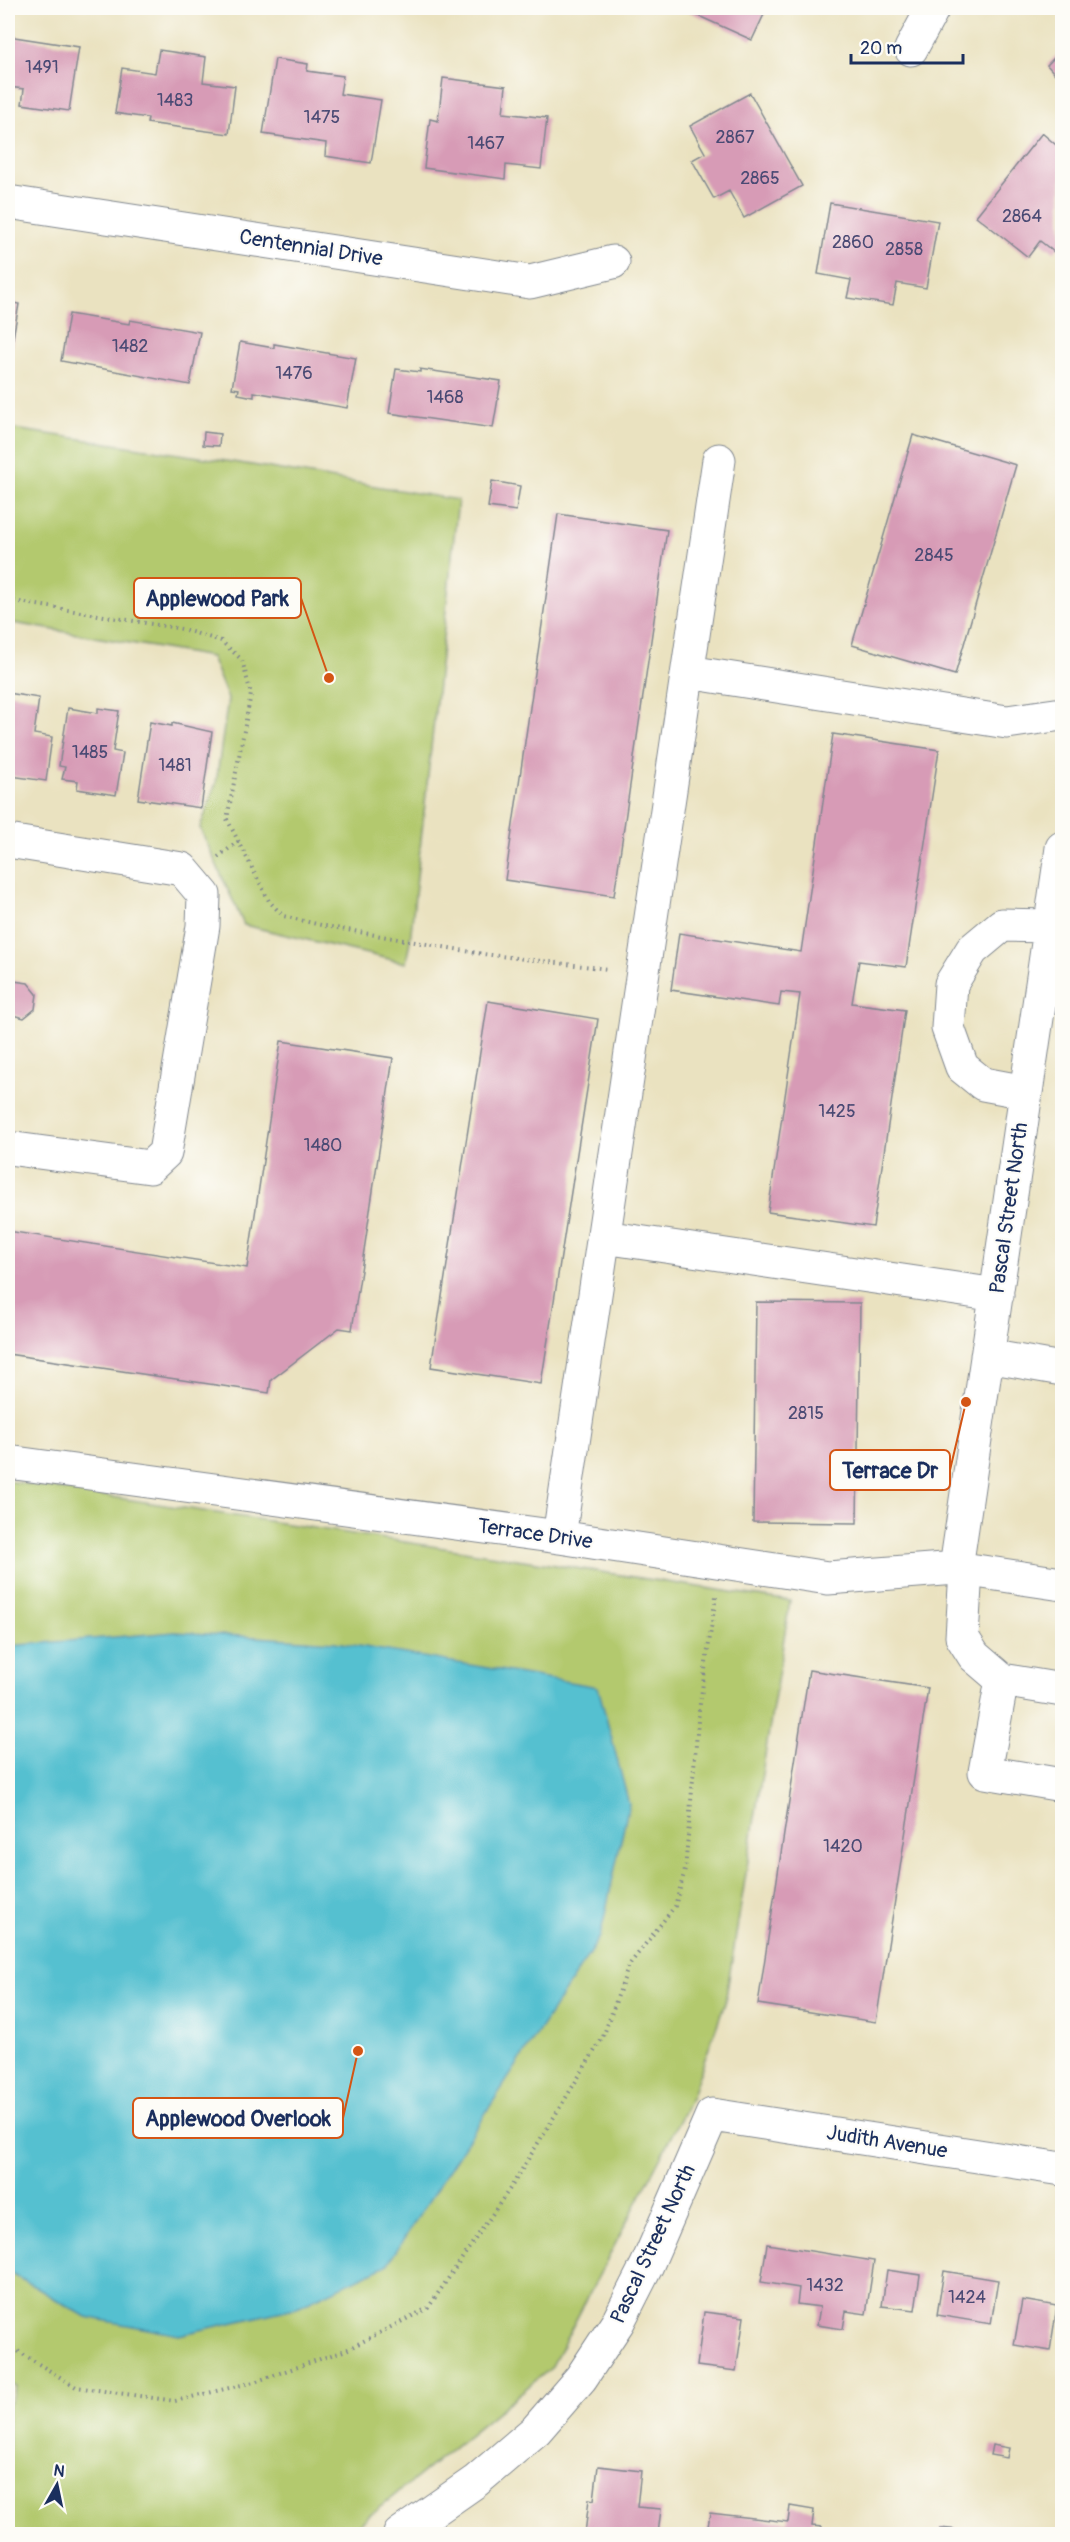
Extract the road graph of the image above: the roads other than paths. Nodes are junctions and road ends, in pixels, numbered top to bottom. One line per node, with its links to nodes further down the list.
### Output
1 (933, 8): 2 (street)
2 (911, 49)
3 (8, 202): 4 (street, Centennial Drive)
4 (613, 262)
5 (719, 460): 6 (street)
6 (688, 672): 7 (street); 13 (street)
7 (1062, 714)
8 (8, 841): 12 (street)
9 (1062, 848): 10 (street, Pascal Street North)
10 (1051, 926): 11 (street, Pascal Street North); 11 (street)
11 (1026, 1092): 14 (street, Pascal Street North)
12 (8, 1148)
13 (604, 1238): 14 (street); 18 (street)
14 (997, 1295): 15 (street, Pascal Street North)
15 (987, 1356): 16 (street); 19 (street, Pascal Street North)
16 (1062, 1370)
17 (8, 1462): 18 (street, Terrace Drive)
18 (560, 1537): 19 (street, Terrace Drive)
19 (961, 1569): 20 (street, Terrace Drive); 21 (street, Pascal Street North)
20 (1062, 1584)
21 (1002, 1680): 22 (street); 23 (street)
22 (1062, 1690)
23 (1062, 1785)
24 (712, 2115): 25 (street, Judith Avenue); 26 (street, Pascal Street North)
25 (1062, 2169)
26 (400, 2535)

